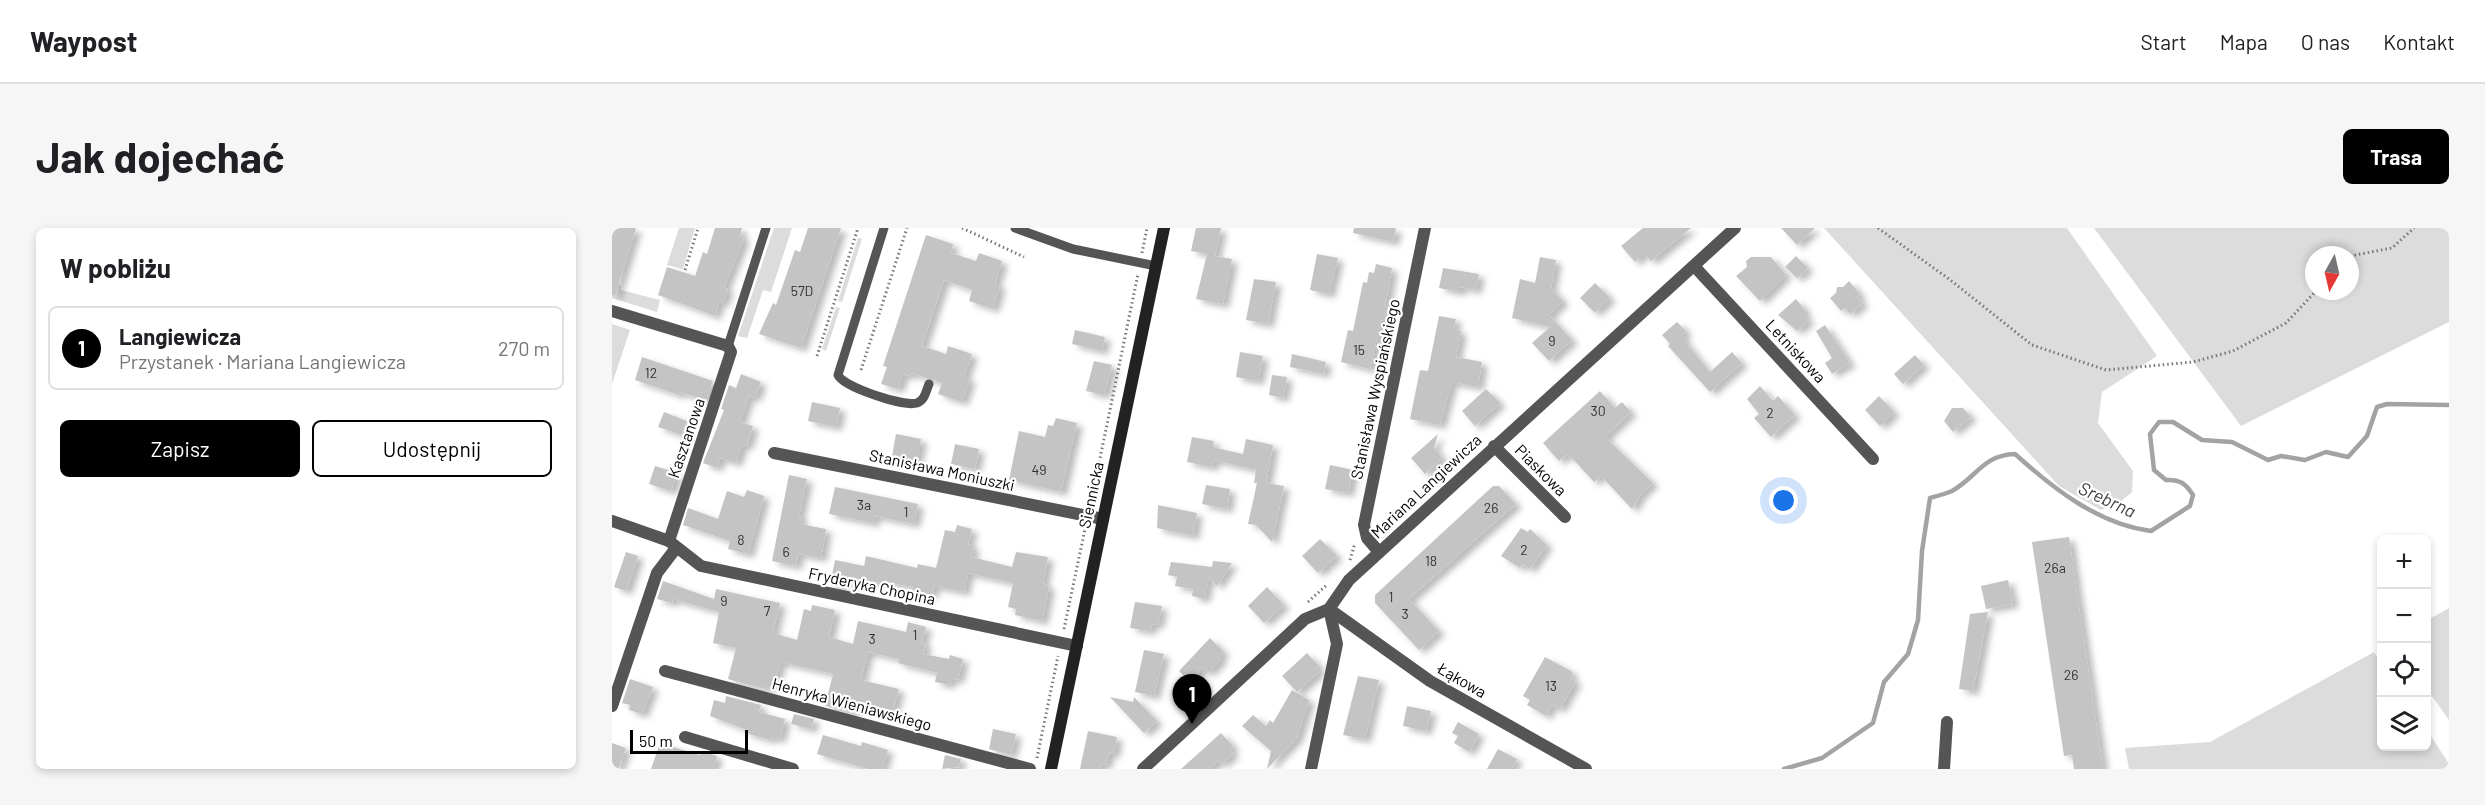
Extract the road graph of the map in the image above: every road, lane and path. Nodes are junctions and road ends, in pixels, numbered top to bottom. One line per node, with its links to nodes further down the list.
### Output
1 (698, 228): 19 (path)
2 (766, 228): 23 (lane)
3 (858, 228): 24 (path)
4 (884, 228): 26 (lane)
5 (907, 228): 25 (path)
6 (962, 228): 16 (path)
7 (1015, 228): 17 (lane)
8 (1147, 228): 14 (path)
9 (1164, 228): 17 (main road, Siennicka)
10 (1425, 228): 37 (street, Stanisława Wyspiańskiego)
11 (1735, 228): 18 (street, Mariana Langiewicza)
12 (1878, 228): 21 (path)
13 (2415, 228): 15 (path)
14 (1142, 252)
15 (2359, 254)
16 (1024, 257)
17 (1156, 266): 32 (main road, Siennicka)
18 (1694, 266): 27 (street, Mariana Langiewicza); 29 (street, Letniskowa)
19 (685, 270)
20 (1139, 270): 30 (path)
21 (2307, 300)
22 (612, 311): 23 (street)
23 (728, 346): 36 (street, Kasztanowa)
24 (817, 356)
25 (861, 370)
26 (929, 384)
27 (1494, 446): 31 (street, Piaskowa); 37 (street, Mariana Langiewicza)
28 (774, 453): 32 (street, Stanisława Moniuszki)
29 (1873, 459)
30 (1089, 509)
31 (1565, 517)
32 (1103, 519): 43 (main road, Siennicka)
33 (612, 521): 36 (street, Fryderyka Chopina)
34 (1086, 524): 42 (path)
35 (1357, 536): 38 (path)
36 (673, 544): 43 (street, Fryderyka Chopina); 46 (street, Kasztanowa)
37 (1379, 552): 41 (street, Mariana Langiewicza)
38 (1347, 567)
39 (1333, 580): 40 (path)
40 (1306, 603)
41 (1329, 609): 52 (street); 53 (street); 54 (street, Łąkowa)
42 (1062, 636)
43 (1077, 646): 51 (main road, Siennicka)
44 (1059, 652): 50 (path)
45 (665, 671): 50 (street, Henryka Wieniawskiego)
46 (612, 706)
47 (1947, 722): 55 (street)
48 (685, 737): 49 (street)
49 (793, 769)
50 (1032, 769)
51 (1051, 769)
52 (1143, 769)
53 (1311, 769)
54 (1586, 769)
55 (1944, 769)

